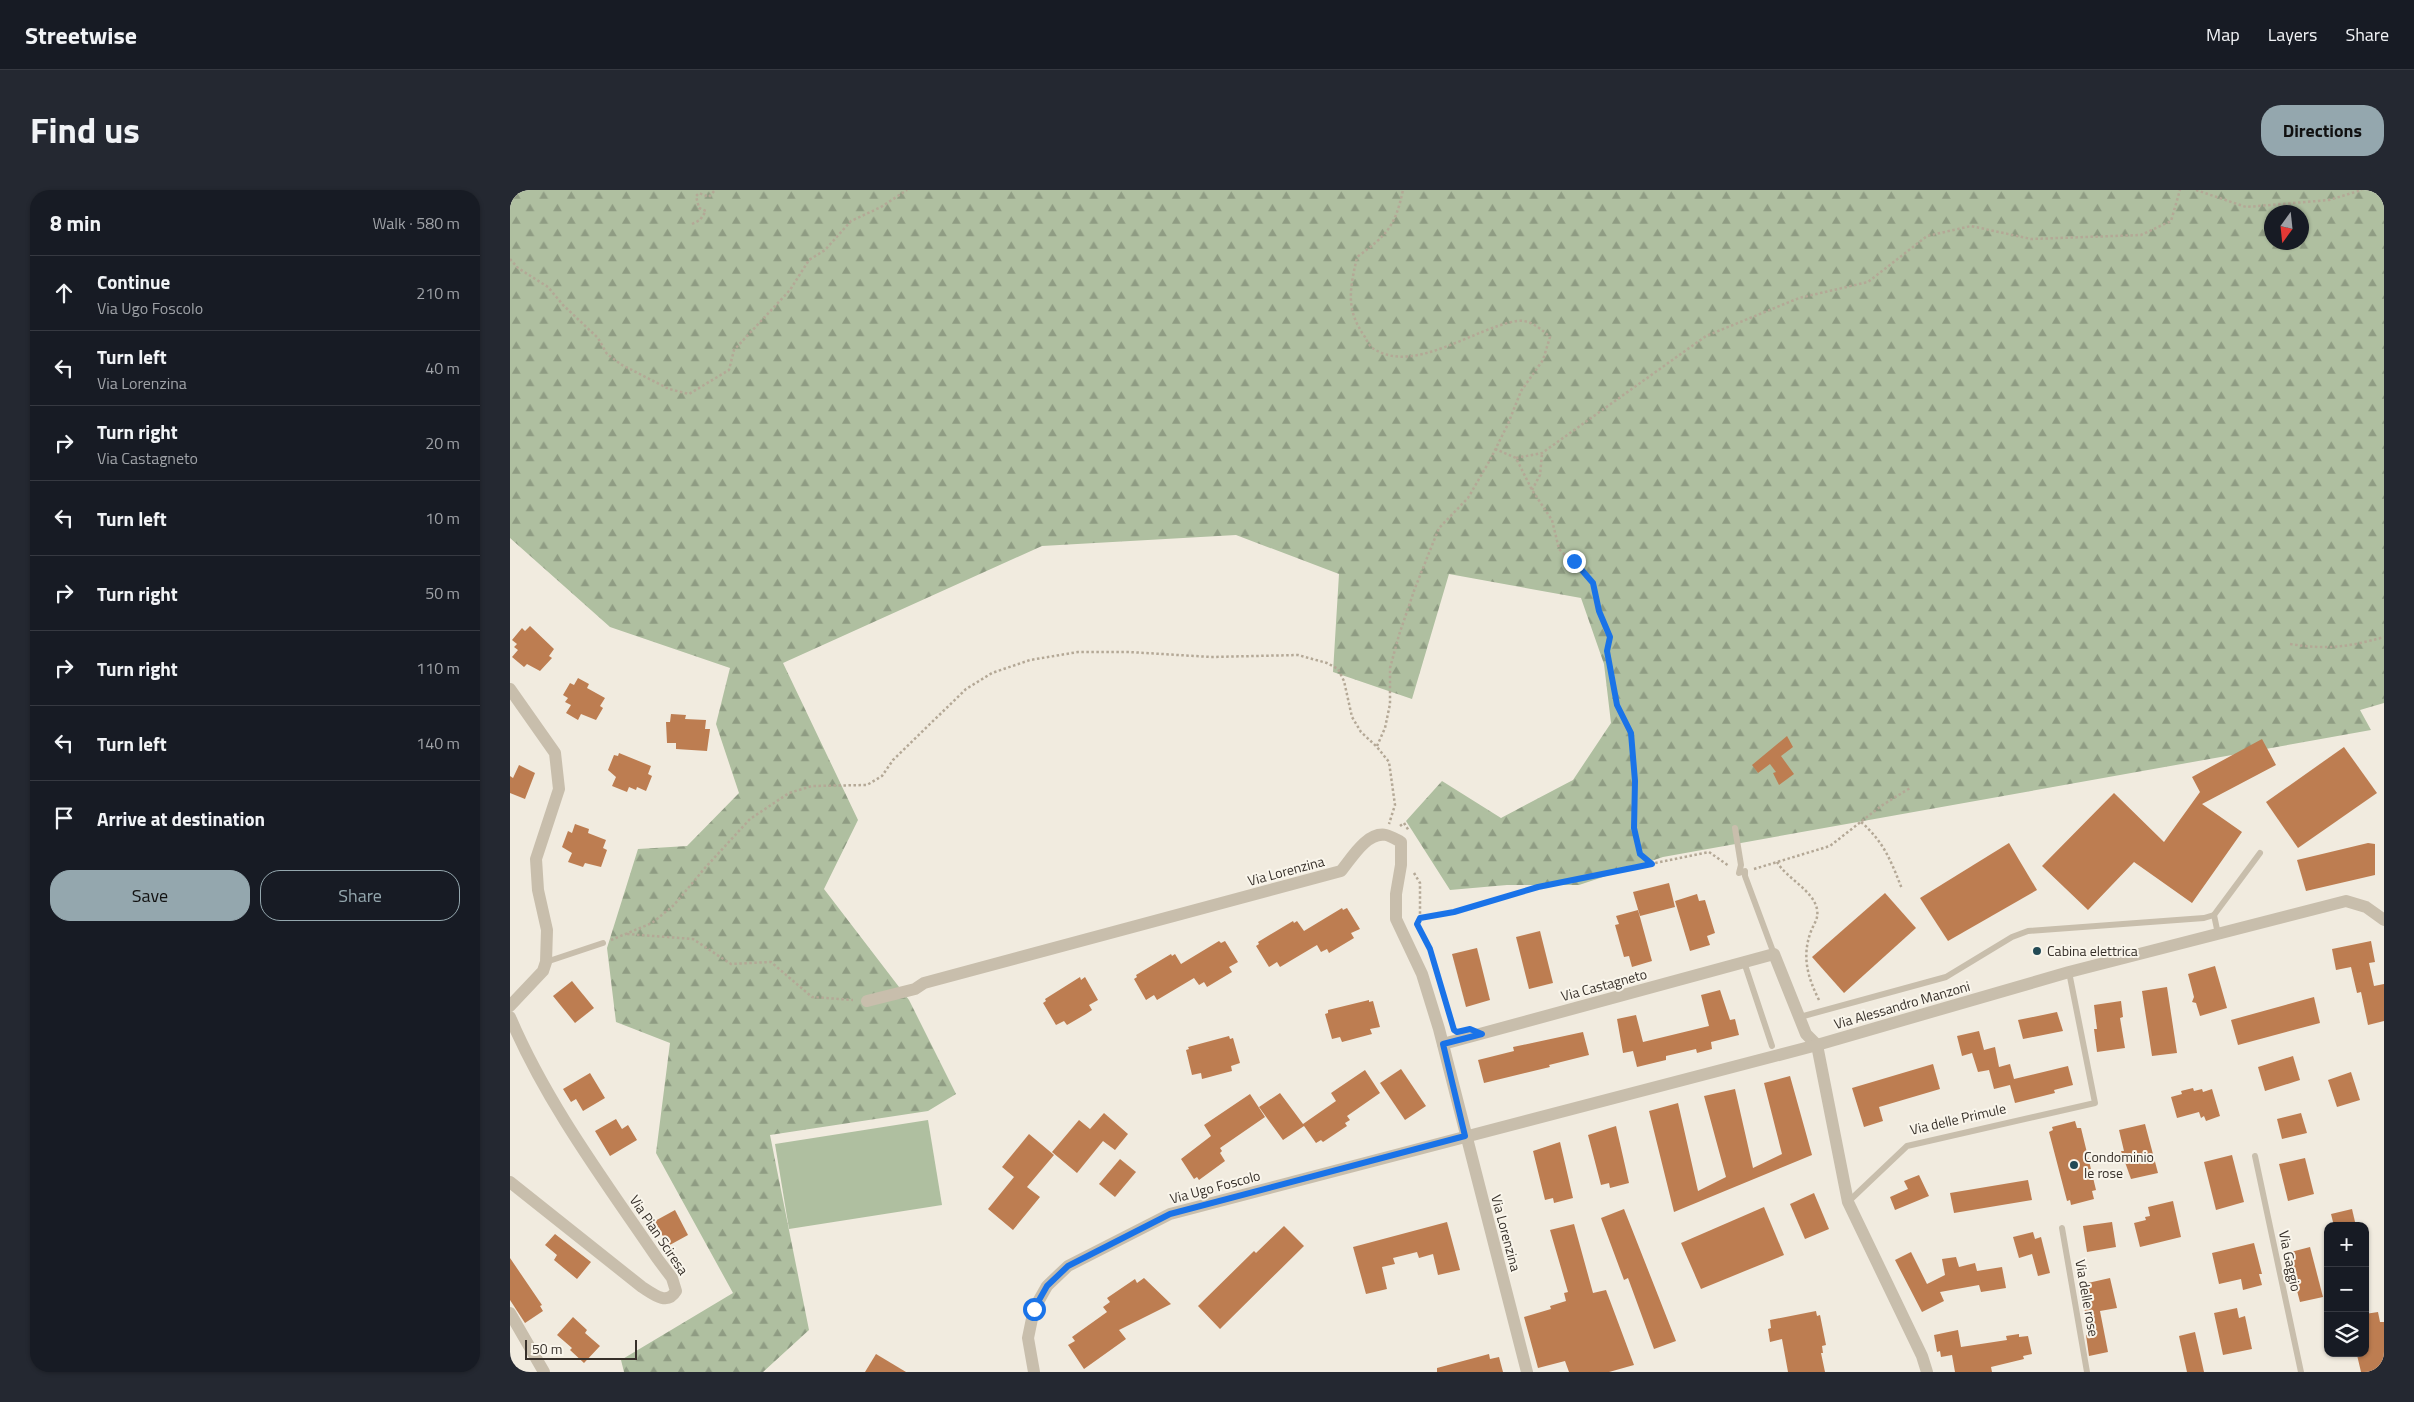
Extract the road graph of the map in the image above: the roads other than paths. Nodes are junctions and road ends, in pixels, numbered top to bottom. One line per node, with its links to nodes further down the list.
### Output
1 (510, 689): 9 (street)
2 (1735, 828): 8 (lane)
3 (2260, 853): 4 (lane)
4 (2214, 915): 6 (lane); 15 (lane)
5 (2384, 920): 6 (street, Via Alessandro Manzoni)
6 (2218, 934): 11 (street, Via Alessandro Manzoni)
7 (602, 943): 9 (lane)
8 (1774, 954): 10 (street, Via Castagneto); 15 (street)
9 (546, 962): 13 (street)
10 (1744, 962): 16 (street, Via Castagneto); 18 (lane)
11 (2069, 972): 17 (street, Via Alessandro Manzoni); 22 (lane, Via delle Primule)
12 (867, 1001): 16 (street, Via Lorenzina)
13 (510, 1006)
14 (510, 1017): 21 (street, Via Pian Sciresa)
15 (1800, 1017): 17 (street)
16 (1443, 1044): 19 (street, Via Lorenzina)
17 (1817, 1045): 19 (street, Via Alessandro Manzoni); 22 (street)
18 (1772, 1046)
19 (1465, 1136): 26 (street, Via Ugo Foscolo); 27 (street, Via Lorenzina)
20 (2255, 1156): 30 (lane, Via Gaggio)
21 (510, 1182)
22 (1848, 1202): 28 (street)
23 (2062, 1228): 29 (lane, Via delle rose)
24 (510, 1313): 25 (street)
25 (544, 1372)
26 (1034, 1372)
27 (1528, 1372)
28 (1928, 1372)
29 (2087, 1372)
30 (2301, 1372)

